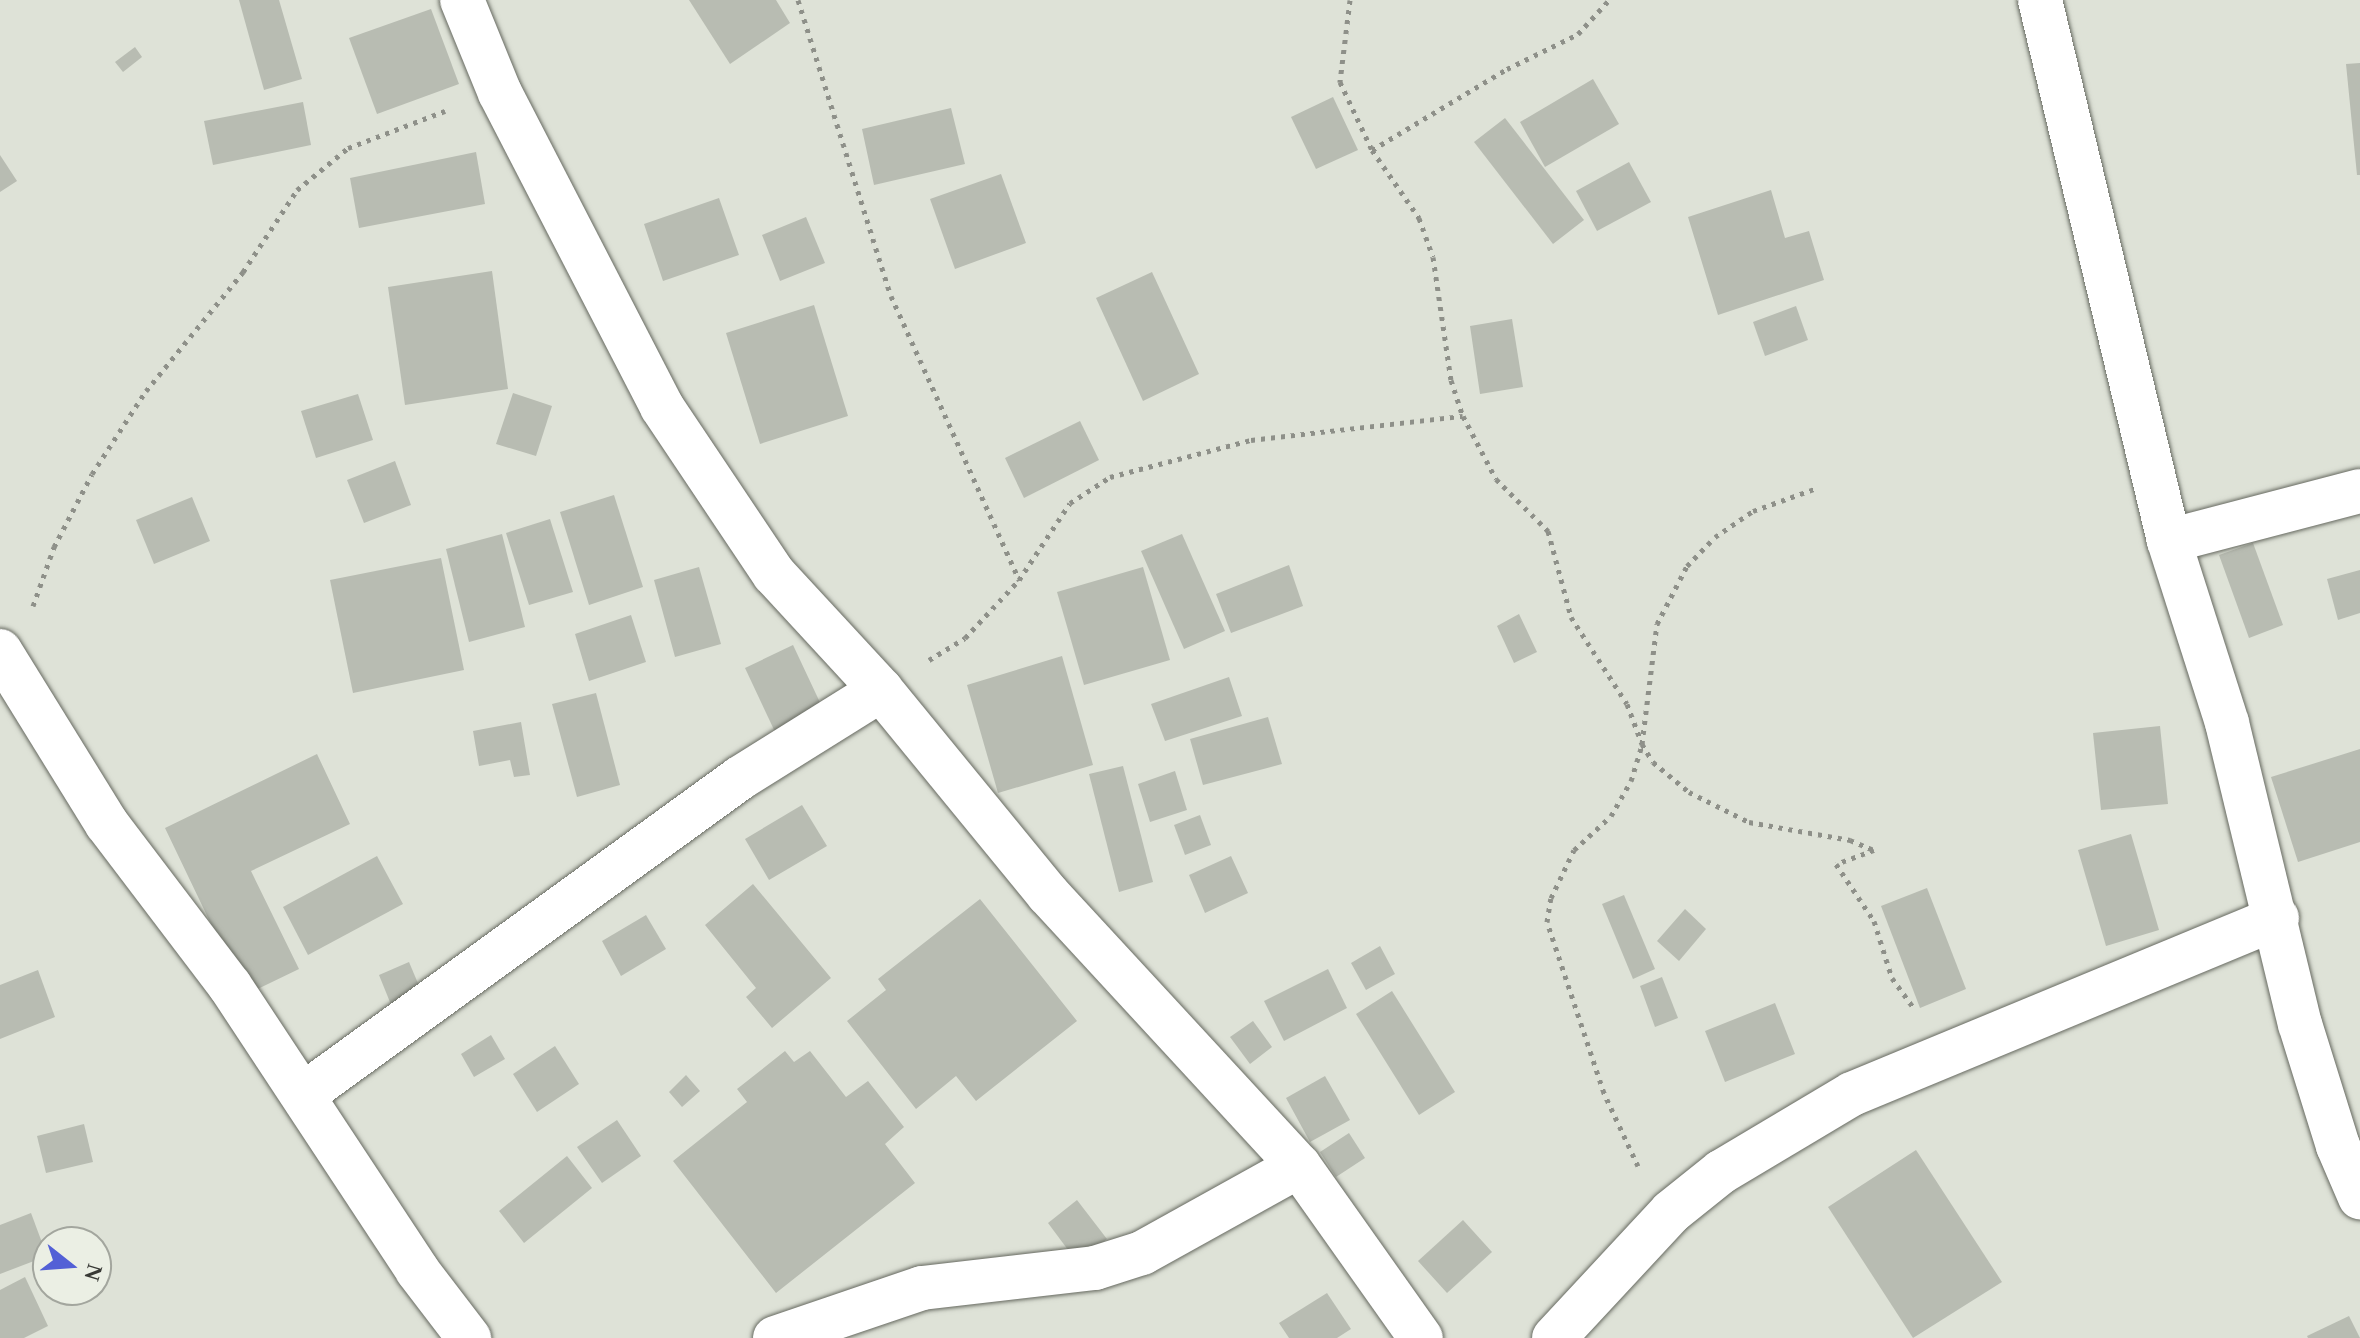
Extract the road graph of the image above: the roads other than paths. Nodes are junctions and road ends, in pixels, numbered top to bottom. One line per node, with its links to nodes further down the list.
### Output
1 (462, 0): 6 (street)
2 (2040, 0): 4 (street)
3 (2360, 491): 4 (street)
4 (2169, 541): 7 (street)
5 (0, 651): 8 (street)
6 (881, 690): 8 (street); 9 (street)
7 (2277, 918): 10 (street); 14 (street)
8 (304, 1094): 11 (street)
9 (1299, 1166): 12 (street); 13 (street)
10 (2360, 1197)
11 (469, 1338)
12 (775, 1338)
13 (1421, 1338)
14 (1554, 1338)

